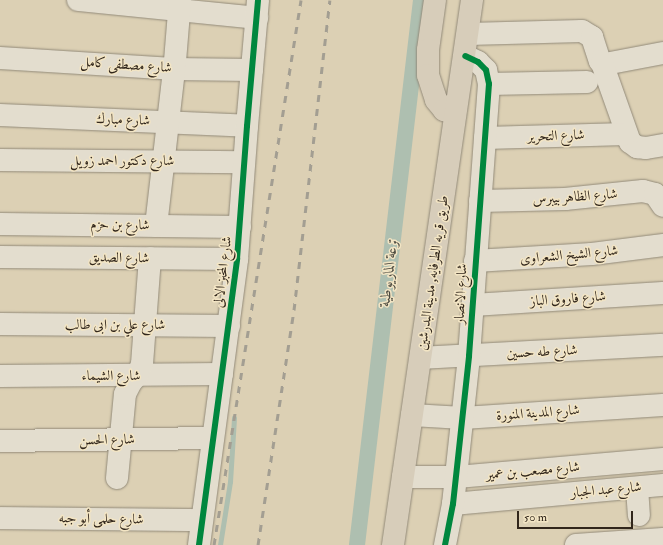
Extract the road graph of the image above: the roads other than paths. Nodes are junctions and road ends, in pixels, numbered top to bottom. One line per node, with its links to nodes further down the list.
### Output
1 (78, 0): 4 (street)
2 (435, 0): 15 (main road)
3 (472, 0): 6 (main road, طريق قريه الطرفايه, مدينة البدرشين)
4 (179, 5): 5 (street); 11 (street)
5 (258, 9): 12 (street, شارع المخبز الالى)
6 (468, 34): 8 (main road, طريق قريه الطرفايه, مدينة البدرشين); 10 (street)
7 (663, 53): 10 (street)
8 (465, 56): 14 (street, شارع الانصار); 15 (main road, طريق قريه الطرفايه, مدينة البدرشين)
9 (0, 58): 11 (street, شارع مصطفى كامل)
10 (602, 63): 19 (street)
11 (173, 69): 12 (street, شارع مصطفى كامل); 17 (street)
12 (252, 70): 18 (street, شارع المخبز الالى)
13 (587, 82): 14 (street)
14 (490, 84): 20 (street, شارع الانصار)
15 (455, 113): 42 (main road, طريق قريه الطرفايه, مدينة البدرشين)
16 (0, 115): 17 (street, شارع مبارك)
17 (168, 122): 18 (street, شارع مبارك); 23 (street)
18 (247, 126): 24 (street, شارع المخبز الالى)
19 (626, 134): 20 (street, شارع التحرير); 21 (street)
20 (485, 138): 25 (street, شارع الانصار)
21 (663, 145)
22 (0, 160): 23 (street, شارع دكتور احمد زويل)
23 (164, 161): 24 (street, شارع دكتور احمد زويل); 28 (street)
24 (244, 162): 29 (street, شارع المخبز الالى)
25 (480, 201): 26 (street, شارع الظاهر بيبرس); 34 (street, شارع الانصار)
26 (663, 206)
27 (0, 224): 28 (street, شارع بن حزم)
28 (156, 226): 29 (street, شارع بن حزم)
29 (240, 227): 33 (street, شارع المخبز الالى)
30 (663, 245): 34 (street, شارع الشيخ الشعراوى)
31 (0, 257): 32 (street, شارع الصديق)
32 (150, 258): 33 (street, شارع الصديق); 38 (street)
33 (237, 259): 39 (street, شارع المخبز الالى)
34 (475, 261): 36 (street, شارع الانصار)
35 (663, 293): 36 (street, شارع فاروق الباز)
36 (473, 305): 41 (street, شارع الانصار)
37 (0, 324): 38 (street, شارع علي بن ابى طالب)
38 (145, 325): 39 (street, شارع علي بن ابى طالب); 45 (street)
39 (229, 326): 43 (street, شارع المخبز الالى)
40 (663, 345): 41 (street, شارع طه حسين)
41 (469, 356): 42 (street, شارع طه حسين); 48 (street, شارع الانصار)
42 (421, 358): 47 (main road, طريق قريه الطرفايه, مدينة البدرشين)
43 (222, 374): 45 (street, شارع الشيماء); 49 (street, شارع المخبز الالى)
44 (0, 376): 45 (street, شارع الشيماء)
45 (137, 376): 50 (street)
46 (663, 405): 48 (street, شارع المدينة المنورة)
47 (412, 415): 48 (street, شارع المدينة المنورة); 53 (main road, طريق قريه الطرفايه, مدينة البدرشين)
48 (463, 418): 54 (street, شارع الانصار)
49 (213, 438): 50 (street, شارع الحسن); 61 (street, شارع المخبز الالى)
50 (121, 439): 51 (street, شارع الحسن); 55 (street)
51 (0, 441)
52 (663, 459): 54 (street, شارع مصعب بن عمير)
53 (403, 477): 54 (street, شارع مصعب بن عمير); 64 (main road, طريق قريه الطرفايه, مدينة البدرشين)
54 (457, 477): 58 (street, شارع الانصار)
55 (117, 478)
56 (663, 485): 57 (street, شارع عبد الجبار)
57 (636, 488): 58 (street, شارع عبد الجبار); 59 (street)
58 (453, 504): 65 (street, شارع الانصار)
59 (639, 515)
60 (0, 518): 61 (street, شارع حلمى أبو جبه)
61 (201, 520): 63 (street, شارع المخبز الالى)
62 (663, 539): 66 (street)
63 (199, 545)
64 (393, 545)
65 (445, 545)
66 (576, 545)

